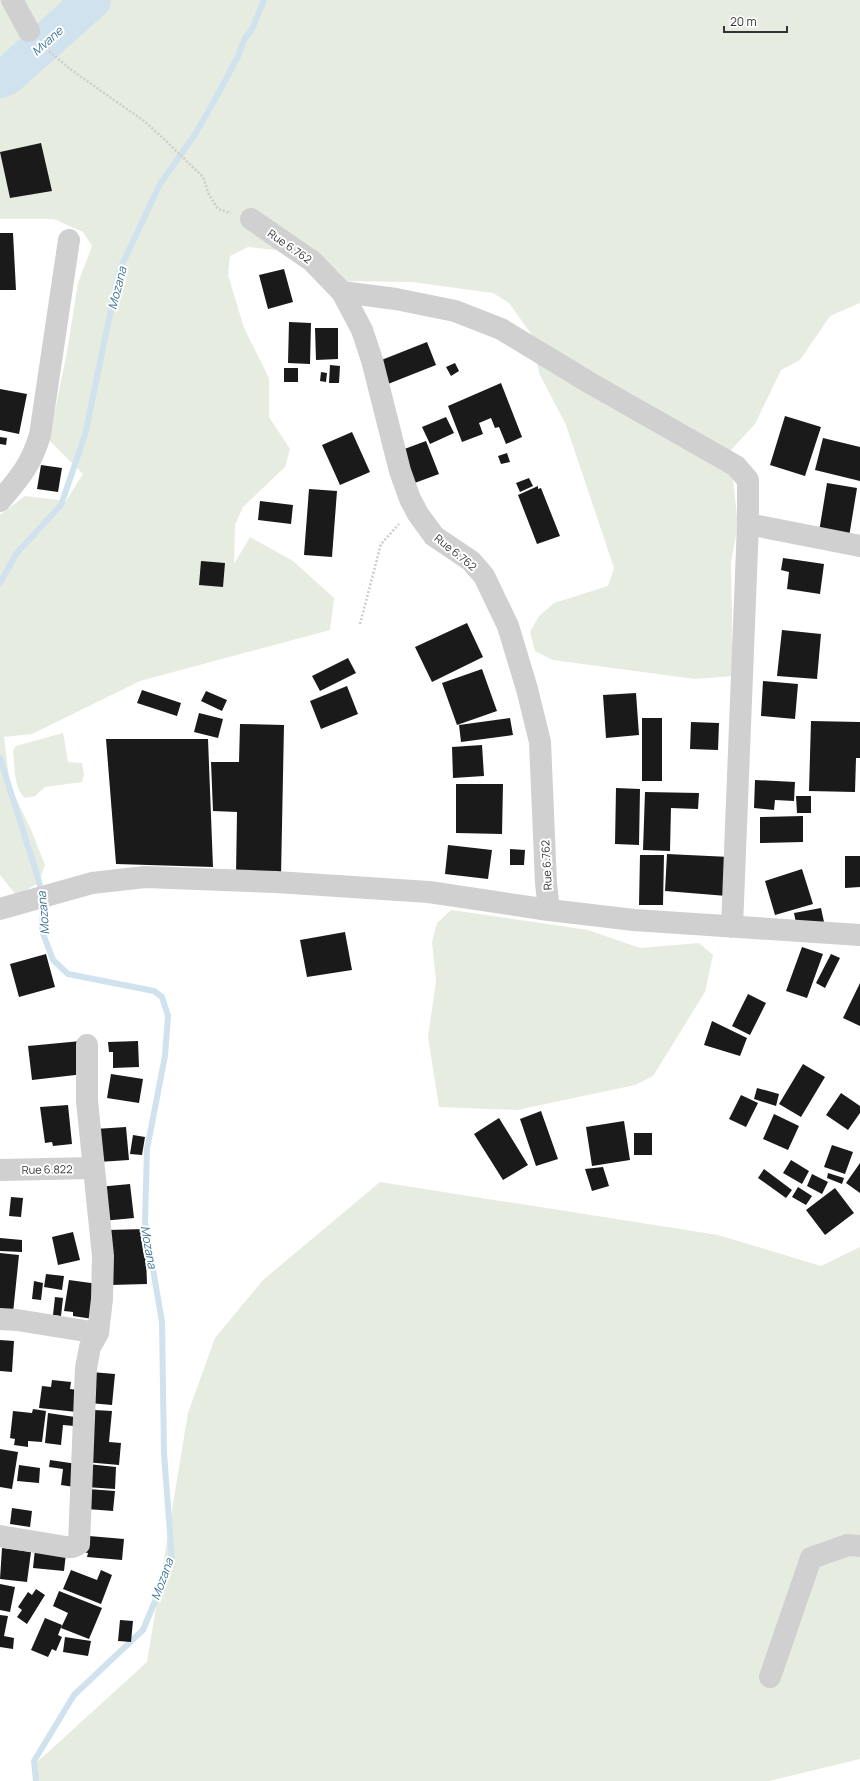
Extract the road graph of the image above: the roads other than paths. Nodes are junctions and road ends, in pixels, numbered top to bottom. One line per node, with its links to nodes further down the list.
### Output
1 (12, 0): 2 (street)
2 (29, 31)
3 (251, 218): 5 (street, Rue 6.762)
4 (69, 240): 6 (street)
5 (342, 292): 8 (street); 11 (street, Rue 6.762)
6 (9, 479): 7 (street)
7 (0, 500)
8 (748, 524): 9 (street); 12 (street)
9 (860, 546)
10 (0, 909): 11 (street)
11 (549, 910): 12 (street)
12 (732, 927): 13 (street)
13 (860, 935)
14 (87, 1045): 15 (street)
15 (93, 1168): 16 (street, Rue 6.822); 18 (street)
16 (0, 1170)
17 (0, 1319): 18 (street)
18 (98, 1333): 19 (street)
19 (0, 1536)
20 (860, 1546): 21 (street)
21 (770, 1677)

